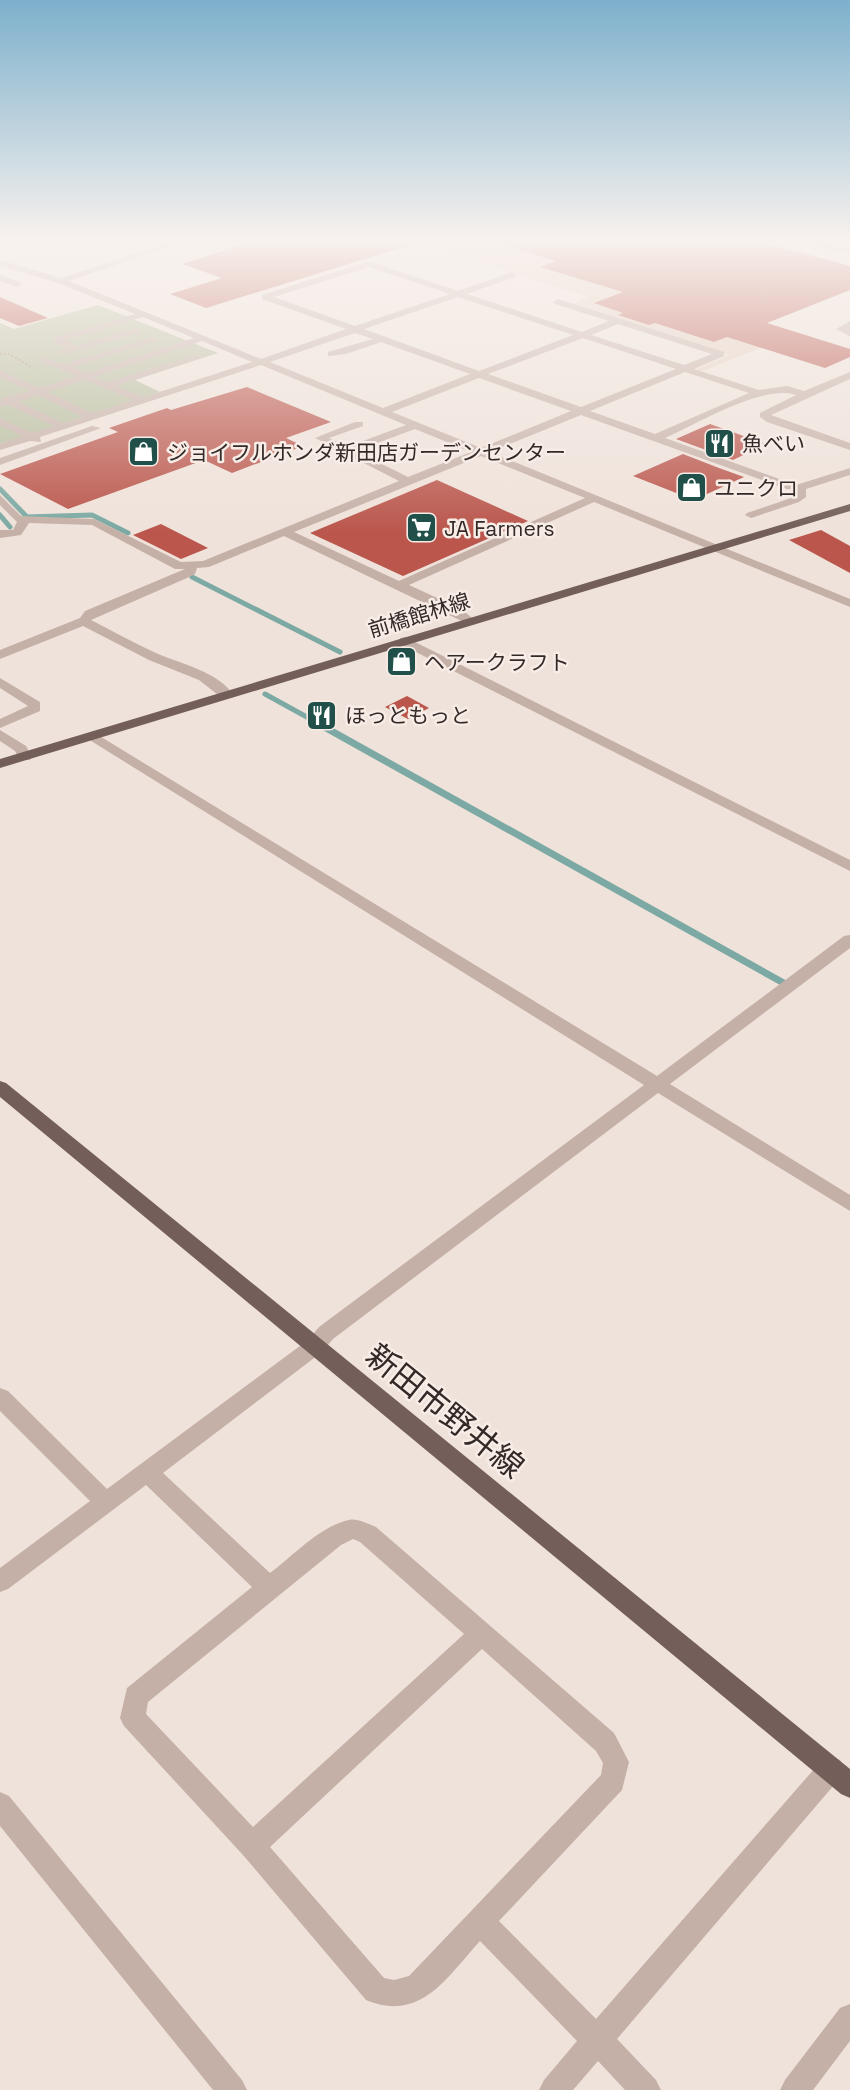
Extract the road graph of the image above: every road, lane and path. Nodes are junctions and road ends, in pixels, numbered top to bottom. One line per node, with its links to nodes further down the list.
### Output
1 (65, 338): 13 (street)
2 (114, 338): 13 (street)
3 (152, 338): 10 (street)
4 (203, 338): 12 (street); 15 (street)
5 (330, 338): 15 (street)
6 (378, 338): 11 (street)
7 (575, 338): 19 (street)
8 (590, 338): 17 (street)
9 (668, 338): 17 (street)
10 (156, 339): 12 (street); 16 (street)
11 (382, 339): 14 (street); 19 (street)
12 (176, 347): 21 (street); 22 (street)
13 (76, 349): 16 (street)
14 (331, 354)
15 (262, 362): 26 (street); 28 (street)
16 (64, 367): 21 (street)
17 (685, 369): 24 (street); 29 (street)
18 (0, 373): 23 (street)
19 (479, 374): 28 (street); 29 (street)
20 (850, 375): 25 (street)
21 (85, 377): 22 (street); 23 (street)
22 (105, 386): 26 (street)
23 (39, 391): 27 (street); 30 (street)
24 (758, 393): 25 (street); 37 (street)
25 (805, 395): 40 (street)
26 (142, 400): 30 (street)
27 (3, 401): 34 (street)
28 (384, 411): 33 (street)
29 (582, 411): 37 (street); 42 (street)
30 (92, 416): 34 (street)
31 (0, 421): 36 (street)
32 (359, 424): 41 (street)
33 (417, 424): 41 (street); 42 (street)
34 (63, 426): 36 (street)
35 (96, 428): 38 (street)
36 (32, 437): 38 (street); 39 (street)
37 (655, 438): 46 (street)
38 (47, 445): 43 (street)
39 (0, 447)
40 (850, 447)
41 (347, 451): 45 (street)
42 (484, 451): 45 (street); 48 (street)
43 (0, 462)
44 (850, 471): 50 (street)
45 (409, 482): 52 (street)
46 (791, 487)
47 (0, 498): 51 (street)
48 (595, 498): 54 (street); 56 (street)
49 (850, 507): 54 (main road, 前橋館林線)
50 (751, 514)
51 (24, 521): 53 (street); 55 (street)
52 (284, 532): 55 (street); 56 (street)
53 (0, 534)
54 (713, 547): 57 (street); 59 (main road, 前橋館林線)
55 (191, 567): 58 (street)
56 (400, 585): 59 (street)
57 (850, 603)
58 (84, 621): 61 (street); 63 (street)
59 (470, 621): 60 (main road, 前橋館林線)
60 (405, 641): 63 (main road, 前橋館林線); 69 (street)
61 (0, 655)
62 (0, 682): 64 (street)
63 (227, 695): 66 (main road, 前橋館林線)
64 (0, 724)
65 (0, 734): 67 (street)
66 (93, 736): 67 (main road, 前橋館林線); 71 (street)
67 (25, 757): 68 (main road, 前橋館林線)
68 (0, 764)
69 (850, 866)
70 (850, 940): 71 (street)
71 (657, 1084): 73 (street); 74 (street)
72 (0, 1087): 74 (main road, 新田市野井線)
73 (850, 1204)
74 (315, 1346): 76 (street); 81 (main road, 新田市野井線)
75 (0, 1397): 77 (street)
76 (147, 1472): 77 (street); 79 (street)
77 (106, 1502): 78 (street)
78 (2, 1576)
79 (268, 1588): 80 (street); 83 (street)
80 (481, 1634): 83 (street); 84 (street)
81 (840, 1777): 86 (street)
82 (0, 1805): 87 (street)
83 (252, 1846): 84 (street)
84 (480, 1921): 86 (street)
85 (850, 2018): 90 (street)
86 (597, 2040): 88 (street); 89 (street)
87 (232, 2090)
88 (554, 2090)
89 (646, 2090)
90 (795, 2090)

